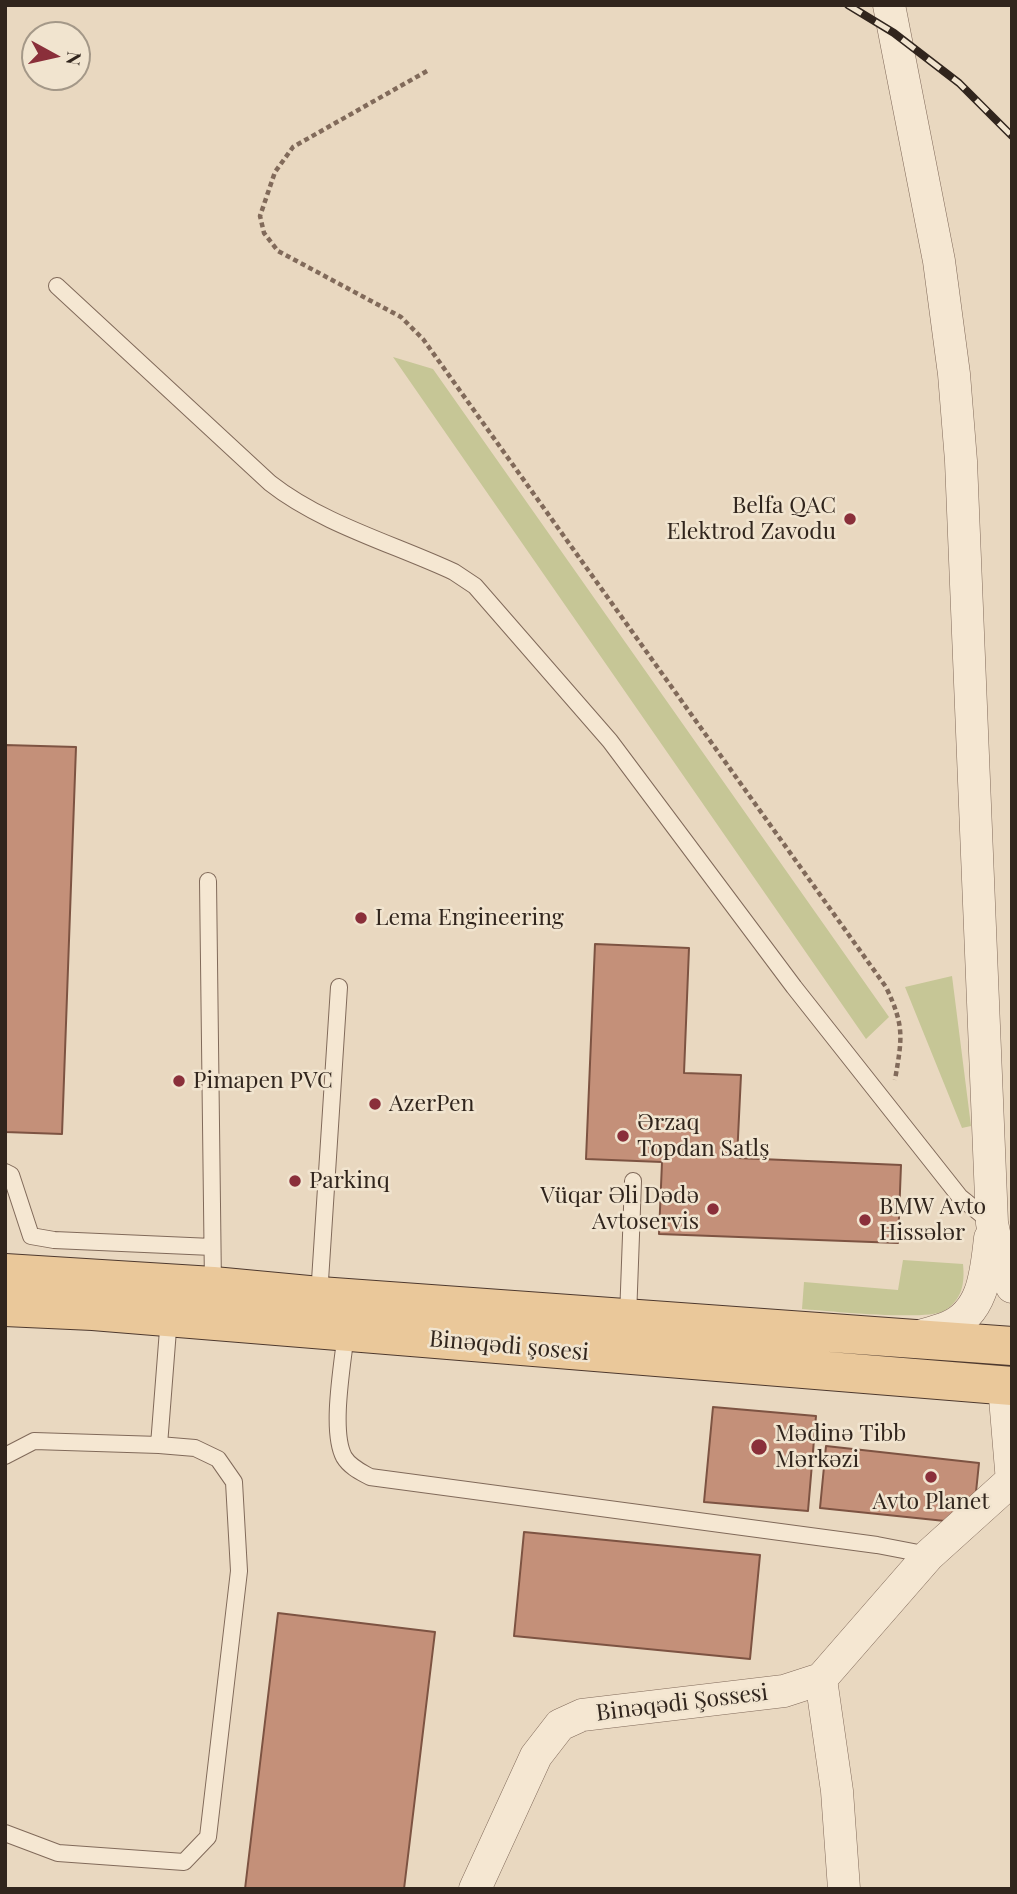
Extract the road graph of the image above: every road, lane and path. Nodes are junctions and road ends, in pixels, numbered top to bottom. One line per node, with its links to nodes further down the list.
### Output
1 (889, 5): 9 (street)
2 (427, 71): 6 (path)
3 (58, 286): 6 (lane)
4 (208, 881): 10 (lane)
5 (339, 987): 14 (lane)
6 (890, 1109): 9 (lane)
7 (5, 1172): 10 (lane)
8 (633, 1181): 17 (lane)
9 (992, 1223): 13 (street); 19 (street)
10 (212, 1247): 12 (lane)
11 (5, 1273): 12 (main road, Binəqədi şosesi)
12 (213, 1286): 14 (main road, Binəqədi şosesi)
13 (1012, 1287)
14 (318, 1296): 17 (main road, Binəqədi şosesi)
15 (5, 1307): 16 (main road, Binəqədi şosesi)
16 (169, 1317): 18 (main road, Binəqədi şosesi); 22 (lane)
17 (628, 1317): 19 (main road, Binəqədi şosesi)
18 (346, 1332): 21 (main road, Binəqədi şosesi); 25 (lane)
19 (908, 1339): 20 (main road, Binəqədi şosesi)
20 (1008, 1346): 21 (main road)
21 (1008, 1386): 24 (street)
22 (159, 1445): 23 (lane); 27 (lane)
23 (5, 1455)
24 (1011, 1482): 25 (street)
25 (929, 1555): 26 (street)
26 (821, 1679): 28 (street, Binəqədi Şossesi); 29 (street)
27 (5, 1833)
28 (475, 1889)
29 (844, 1889)

